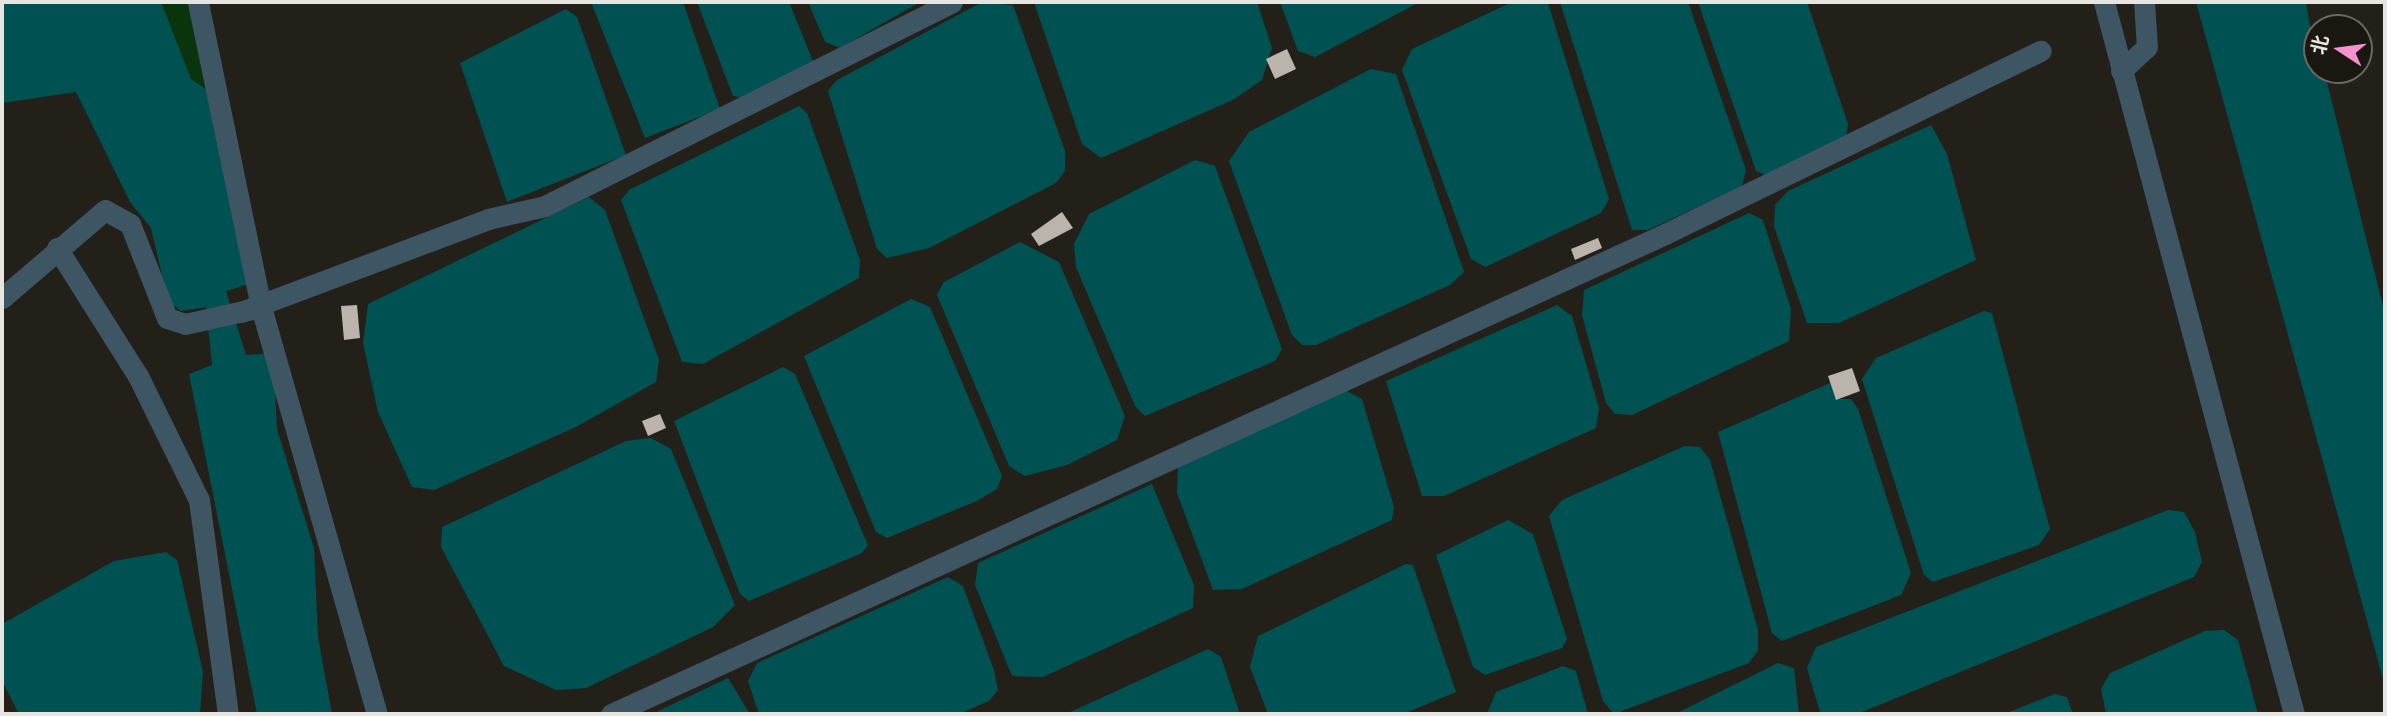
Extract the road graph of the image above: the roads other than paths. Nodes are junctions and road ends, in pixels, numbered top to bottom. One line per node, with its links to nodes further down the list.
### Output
1 (198, 2): 9 (street)
2 (952, 2): 9 (street)
3 (2104, 2): 6 (street)
4 (2144, 2): 6 (street)
5 (2040, 51): 12 (street)
6 (2121, 71): 13 (street)
7 (57, 248): 8 (street); 9 (street); 10 (street)
8 (2, 298)
9 (251, 309): 11 (street)
10 (228, 714)
11 (377, 714)
12 (611, 714)
13 (2294, 714)

